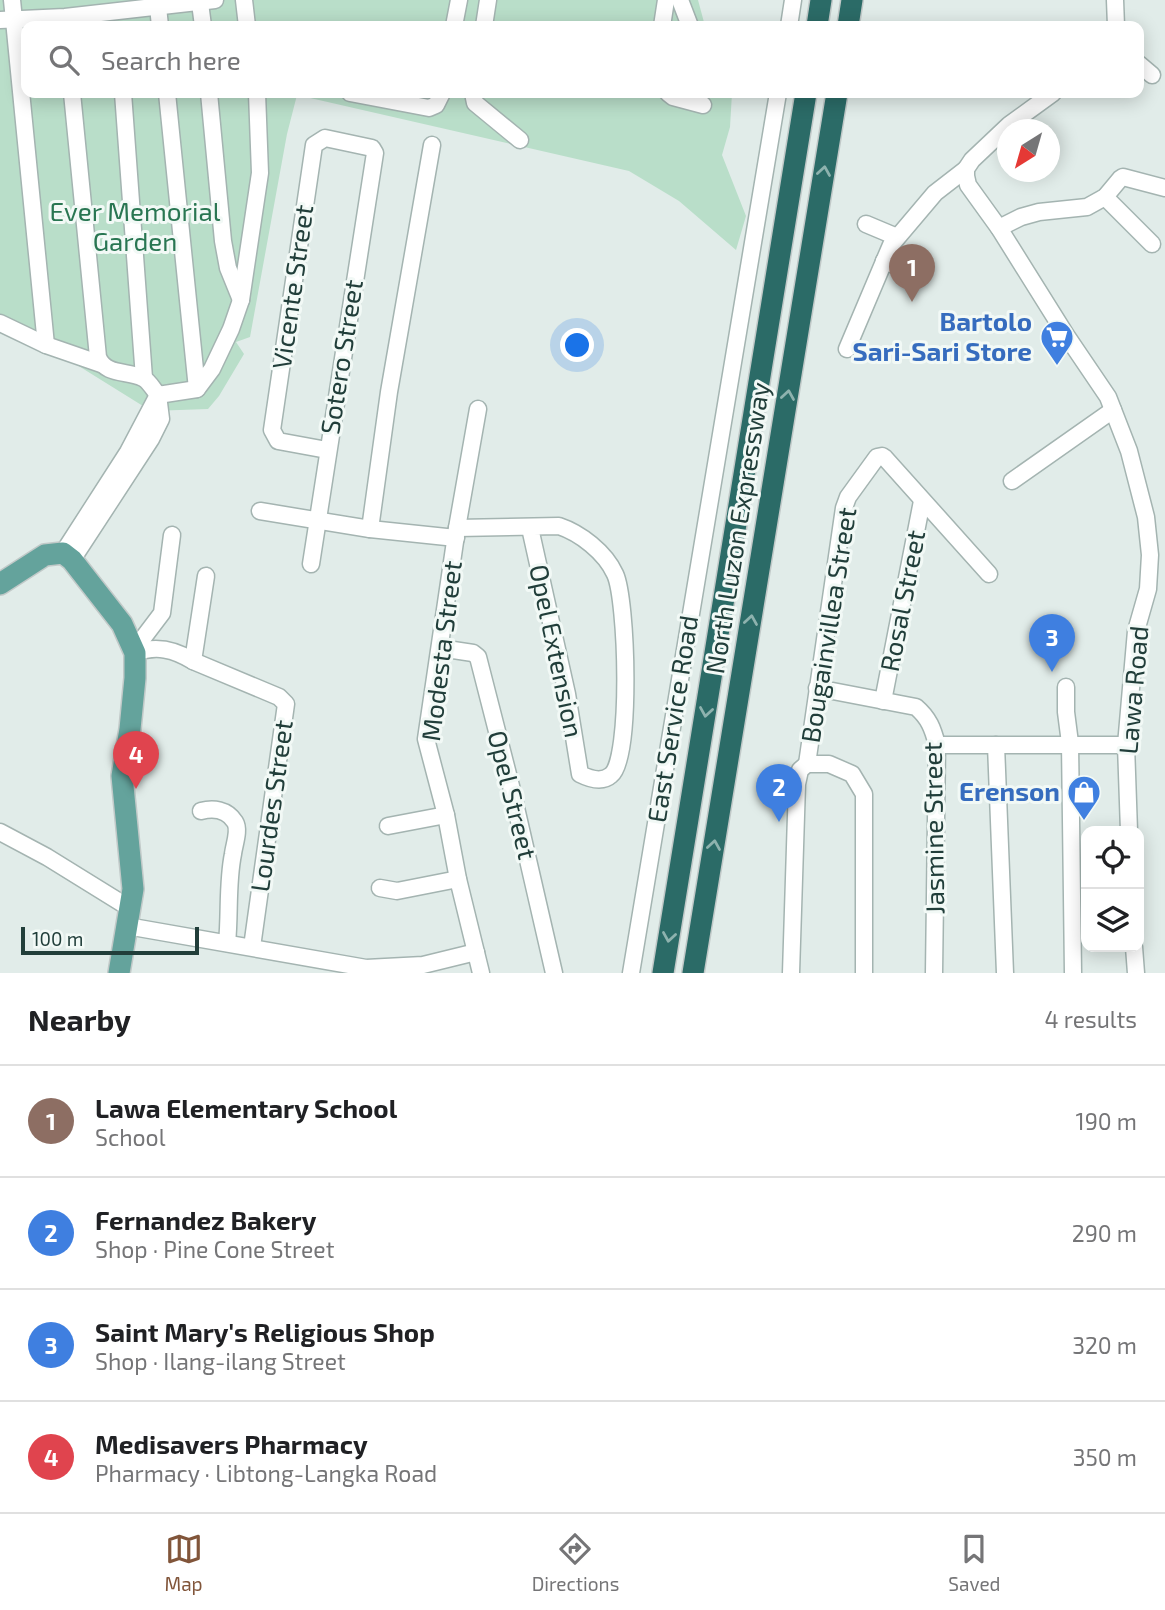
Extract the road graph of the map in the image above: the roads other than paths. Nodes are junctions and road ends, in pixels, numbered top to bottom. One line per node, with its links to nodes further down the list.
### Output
1 (12, 0): 14 (street)
2 (244, 0): 19 (street)
3 (459, 0): 20 (street)
4 (488, 0): 21 (street)
5 (666, 0): 22 (street)
6 (680, 0): 23 (street)
7 (793, 0): 24 (street)
8 (821, 0): 25 (highway)
9 (852, 0): 26 (highway)
10 (1115, 0): 27 (street)
11 (208, 1): 12 (street); 18 (street)
12 (158, 7): 13 (street); 17 (street)
13 (117, 9): 15 (street); 16 (street)
14 (7, 19): 15 (street); 58 (street)
15 (65, 21)
16 (118, 21)
17 (159, 21)
18 (204, 21)
19 (246, 21)
20 (455, 21)
21 (485, 21)
22 (663, 21)
23 (688, 21)
24 (790, 21)
25 (818, 21)
26 (849, 21)
27 (1116, 21)
28 (1144, 68): 29 (street)
29 (1152, 75)
30 (72, 98): 60 (street)
31 (123, 98): 61 (street)
32 (168, 98): 62 (street)
33 (210, 98): 56 (street)
34 (260, 98): 56 (street)
35 (376, 98): 36 (street)
36 (440, 98)
37 (474, 98): 44 (street)
38 (676, 98): 43 (street)
39 (777, 98): 106 (street, East Service Road)
40 (805, 98): 107 (highway, North Luzon Expressway, one-way to 107)
41 (836, 98): 108 (highway, North Luzon Expressway, one-way to 41)
42 (1044, 98): 47 (street)
43 (703, 106)
44 (520, 140)
45 (432, 145): 72 (street)
46 (374, 150): 66 (street, Sotero Street); 66 (street, Vicente Street)
47 (966, 169): 51 (street, Lawa Road); 52 (street)
48 (1165, 188): 49 (street)
49 (1105, 197): 51 (street); 53 (street)
50 (866, 224): 52 (street)
51 (999, 228): 65 (street, Lawa Road)
52 (897, 237): 54 (street)
53 (1152, 244)
54 (884, 261): 55 (street); 59 (street)
55 (917, 274)
56 (241, 300): 62 (street)
57 (0, 323): 58 (street)
58 (47, 345): 60 (street)
59 (847, 349)
60 (101, 365): 61 (street)
61 (144, 378): 63 (street)
62 (197, 389): 63 (street)
63 (158, 395): 75 (street)
64 (478, 409): 73 (street, Modesta Street)
65 (1113, 410): 67 (street); 89 (street, Lawa Road)
66 (327, 450): 70 (street, Sotero Street)
67 (1012, 481)
68 (922, 501): 77 (street); 84 (street, Bougainvillea Street); 85 (street, Rosal Street)
69 (260, 511): 70 (street)
70 (316, 521): 72 (street); 76 (street, Sotero Street)
71 (530, 527): 71 (street, Opel Extension); 73 (street)
72 (370, 529): 73 (street)
73 (457, 533): 80 (street, Modesta Street)
74 (173, 535): 81 (street)
75 (68, 556): 79 (main road); 81 (main road)
76 (311, 564)
77 (989, 574)
78 (206, 576): 82 (street)
79 (0, 584)
80 (439, 648): 92 (street, Modesta Street); 105 (street, Opel Street)
81 (134, 652): 82 (street, Lourdes Street); 98 (main road)
82 (193, 661): 100 (street, Lourdes Street)
83 (1066, 687): 86 (street)
84 (817, 688): 85 (street, Jasmine Street); 90 (street, Bougainvillea Street)
85 (883, 701): 87 (street, Jasmine Street)
86 (1070, 743): 88 (street); 89 (street); 113 (street)
87 (937, 745): 88 (street); 111 (street, Jasmine Street)
88 (996, 745): 112 (street)
89 (1126, 745): 93 (street, Lawa Road)
90 (807, 764): 109 (street, Bougainvillea Street); 110 (street)
91 (201, 811): 99 (street)
92 (446, 814): 94 (street); 96 (street, Modesta Street)
93 (1129, 826)
94 (388, 827)
95 (0, 832): 98 (street)
96 (458, 879): 97 (street); 101 (street, Modesta Street)
97 (380, 888)
98 (129, 917): 99 (street); 103 (main road)
99 (227, 943): 100 (street)
100 (253, 947): 101 (street)
101 (476, 952): 104 (street, Modesta Street)
102 (1134, 952): 114 (street)
103 (119, 973)
104 (481, 973)
105 (554, 973)
106 (631, 973)
107 (663, 973)
108 (693, 973)
109 (791, 973)
110 (864, 973)
111 (934, 973)
112 (1005, 973)
113 (1073, 973)
114 (1136, 973)

